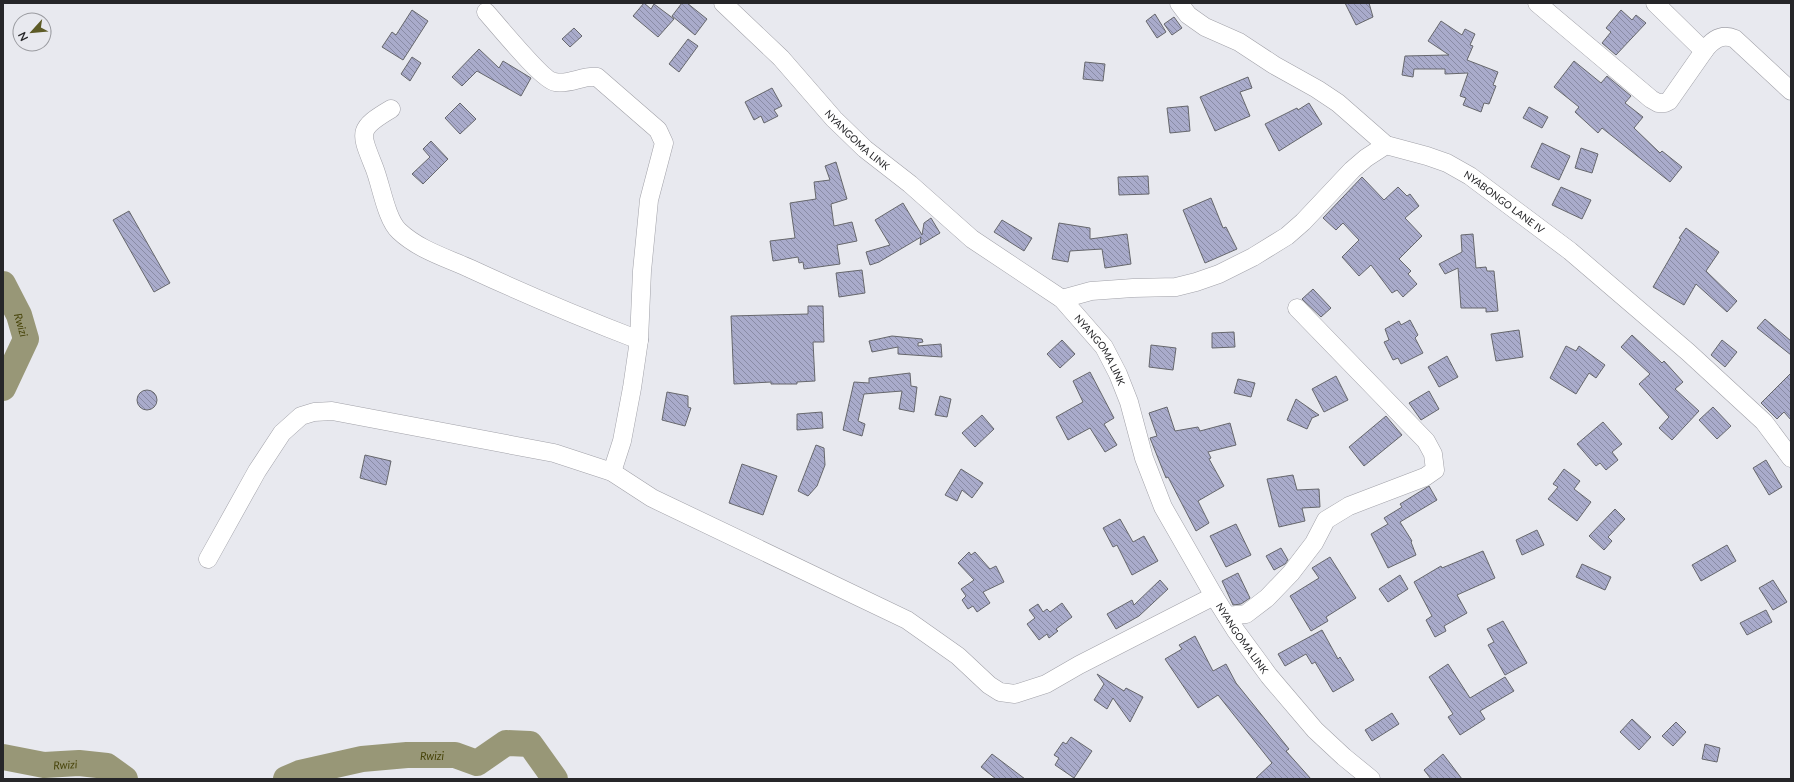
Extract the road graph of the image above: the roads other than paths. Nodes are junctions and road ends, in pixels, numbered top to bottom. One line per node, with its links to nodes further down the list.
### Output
1 (723, 3): 10 (street, NYANGOMA LINK)
2 (1179, 3): 9 (street, NYABONGO LANE IV)
3 (1537, 3): 6 (street)
4 (1655, 3): 6 (street)
5 (486, 12): 12 (street)
6 (1704, 51): 7 (street)
7 (1791, 91)
8 (391, 109): 12 (street)
9 (1386, 145): 10 (street); 13 (street, NYABONGO LANE IV)
10 (1062, 299): 16 (street, NYANGOMA LINK)
11 (1297, 308): 17 (street)
12 (639, 340): 14 (street)
13 (1791, 458)
14 (612, 472): 15 (street); 16 (street)
15 (208, 559)
16 (1214, 596): 17 (street, NYANGOMA LINK)
17 (1227, 616): 18 (street, NYANGOMA LINK)
18 (1371, 779)

